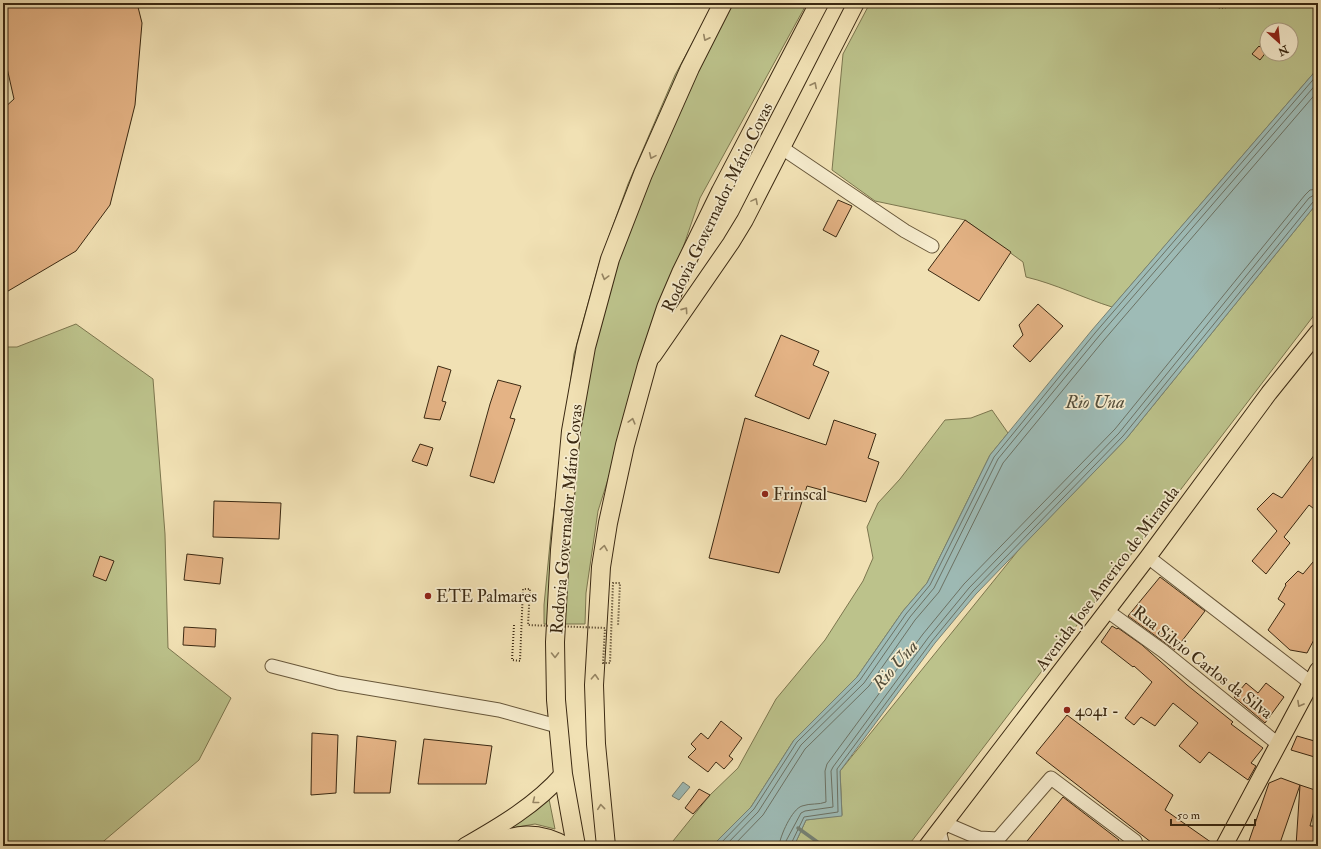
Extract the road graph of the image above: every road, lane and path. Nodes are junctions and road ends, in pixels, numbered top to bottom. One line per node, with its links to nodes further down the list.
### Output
1 (723, 3): 17 (highway, Rodovia Governador Mário Covas, one-way to 17)
2 (819, 3): 10 (highway, Rodovia Governador Mário Covas)
3 (930, 3): 6 (path)
4 (1215, 3): 5 (path)
5 (1259, 3)
6 (855, 4): 7 (main road, one-way to 6)
7 (782, 148): 8 (street); 10 (main road, one-way to 7)
8 (932, 246)
9 (1318, 332): 11 (main road, Avenida Jose Americo de Miranda)
10 (647, 365): 25 (highway, Rodovia Governador Mário Covas, one-way to 10)
11 (1148, 557): 12 (main road, Avenida Jose Americo de Miranda); 16 (street)
12 (1106, 610): 18 (street, Rua Silvio Carlos da Silva); 20 (main road, Avenida Jose Americo de Miranda)
13 (514, 625): 14 (path, bridge)
14 (618, 626)
15 (272, 666): 17 (street)
16 (1314, 677): 18 (main road, one-way to 18)
17 (558, 726): 19 (highway, Rodovia Governador Mário Covas)
18 (1278, 744): 29 (main road)
19 (563, 774): 21 (main road, one-way to 21); 24 (highway, Rodovia Governador Mário Covas)
20 (941, 827): 26 (main road, Avenida Jose Americo de Miranda); 27 (street); 28 (street)
21 (465, 846)
22 (480, 846): 23 (main road)
23 (567, 846)
24 (576, 846)
25 (606, 846)
26 (927, 846)
27 (943, 846)
28 (1136, 846)
29 (1227, 846)

